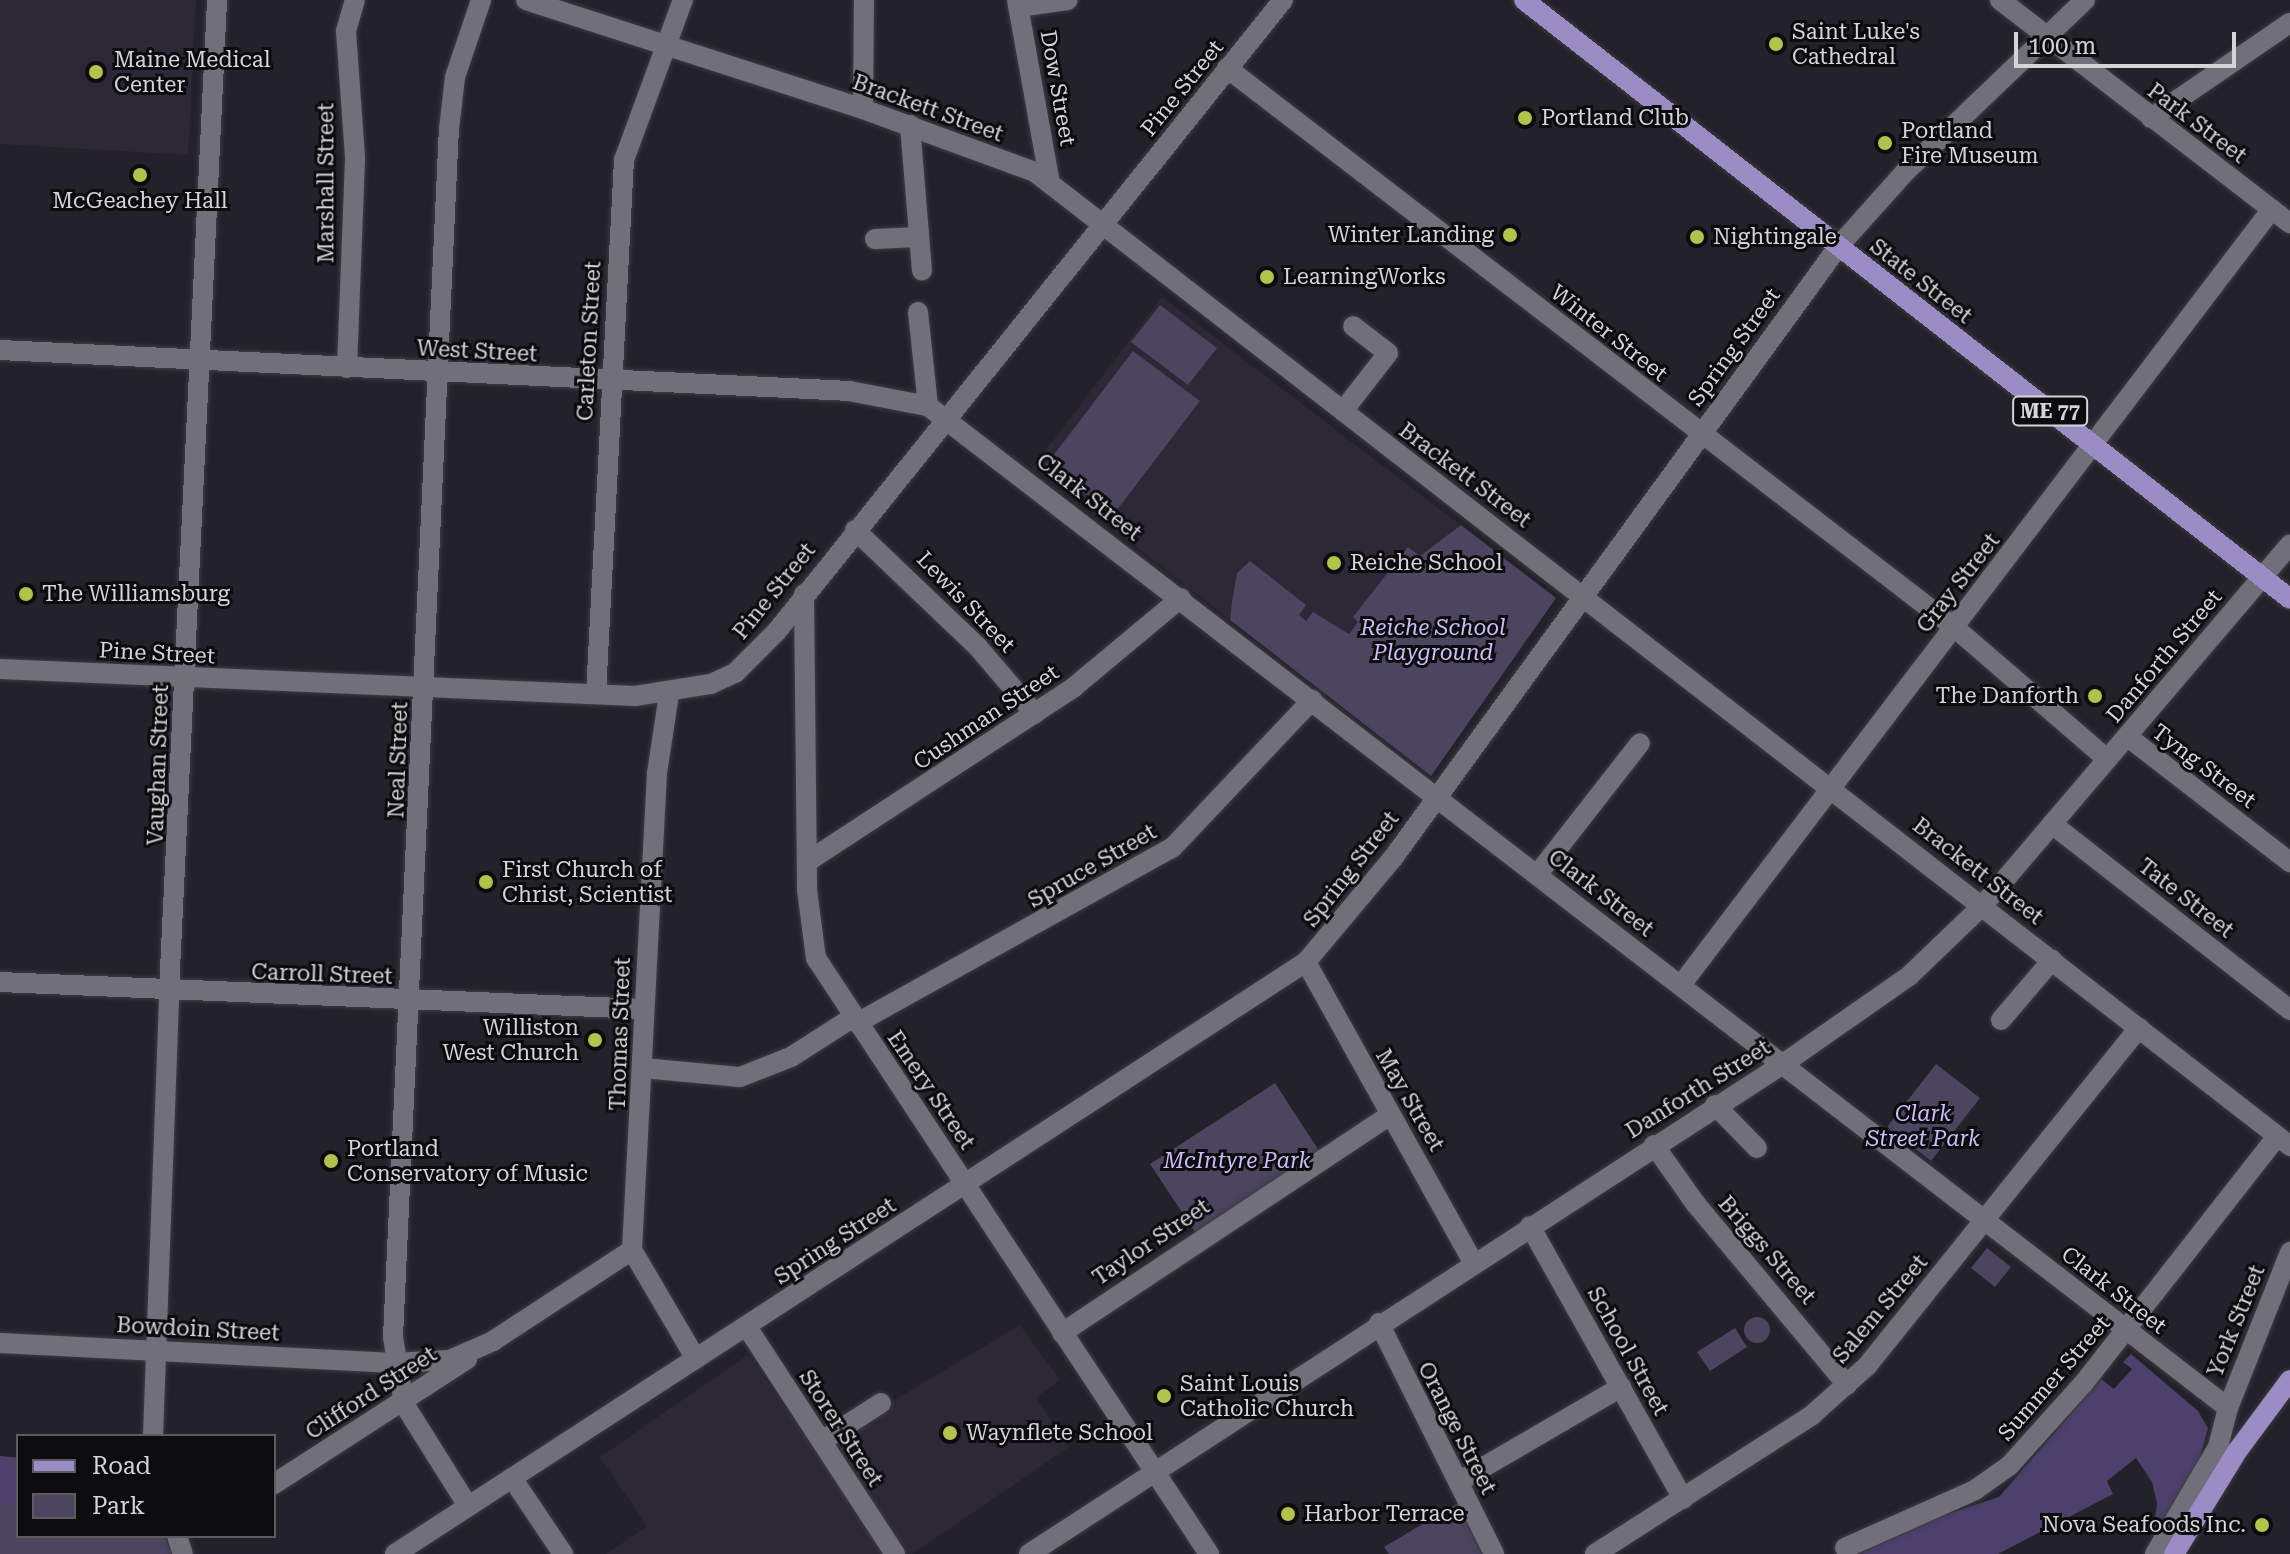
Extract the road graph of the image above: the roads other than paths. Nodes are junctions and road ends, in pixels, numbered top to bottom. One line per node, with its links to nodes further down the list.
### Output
1 (217, 0): 31 (street, Vaughan Street)
2 (355, 0): 32 (street, Marshall Street)
3 (481, 0): 33 (street, Neal Street)
4 (526, 0): 15 (street, Brackett Street)
5 (683, 0): 15 (street, Carleton Street)
6 (864, 0): 17 (street)
7 (1068, 0): 12 (street)
8 (1283, 0): 16 (street, Pine Street)
9 (1524, 0): 26 (main road, State Street / ME 77)
10 (2000, 0): 14 (street, Park Street)
11 (2085, 0): 14 (street, Spring Street)
12 (1018, 3): 20 (street, Dow Street)
13 (2290, 23): 18 (street)
14 (2044, 37): 18 (street, Park Street); 26 (street, Spring Street)
15 (665, 45): 17 (street, Brackett Street); 34 (street, Carleton Street)
16 (1227, 68): 23 (street, Pine Street); 37 (street, Winter Street)
17 (863, 109): 19 (street, Brackett Street)
18 (2151, 118): 21 (street, Park Street)
19 (910, 125): 20 (street, Brackett Street); 24 (street)
20 (1050, 184): 23 (street, Brackett Street)
21 (2272, 209): 22 (street, Park Street); 38 (street, Gray Street)
22 (2290, 223)
23 (1103, 225): 35 (street, Pine Street); 36 (street, Brackett Street)
24 (918, 237): 25 (street); 27 (street)
25 (875, 239)
26 (1838, 247): 37 (street, Spring Street); 38 (main road, State Street / ME 77)
27 (922, 271)
28 (918, 312): 35 (street)
29 (1353, 326): 36 (street)
30 (0, 350): 31 (street, West Street)
31 (199, 358): 32 (street, West Street); 48 (street, Vaughan Street)
32 (347, 368): 33 (street, West Street)
33 (437, 372): 34 (street, West Street); 49 (street, Neal Street)
34 (613, 382): 35 (street, West Street); 50 (street, Carleton Street)
35 (937, 411): 39 (street, Pine Street); 44 (street, Clark Street)
36 (1343, 411): 43 (street, Brackett Street)
37 (1700, 434): 43 (street, Spring Street); 46 (street, Winter Street)
38 (2095, 446): 41 (main road, State Street / ME 77); 46 (street, Gray Street)
39 (855, 530): 42 (street, Pine Street); 53 (street, Lewis Street)
40 (2290, 544): 41 (street, Danforth Street)
41 (2261, 577): 45 (main road, State Street / ME 77); 54 (street, Danforth Street)
42 (804, 594): 51 (street, Pine Street); 60 (street, Emery Street)
43 (1583, 594): 57 (street, Brackett Street); 58 (street, Spring Street)
44 (1181, 598): 52 (street, Clark Street); 53 (street, Cushman Street)
45 (2290, 599)
46 (1954, 627): 56 (street, Winter Street); 57 (street, Gray Street)
47 (0, 669): 48 (street, Pine Street)
48 (185, 679): 49 (street, Pine Street); 68 (street, Vaughan Street)
49 (424, 688): 50 (street, Pine Street); 69 (street, Neal Street)
50 (596, 694): 51 (street, Pine Street)
51 (669, 694): 70 (street, Thomas Street)
52 (1312, 700): 58 (street, Clark Street); 72 (street, Spruce Street)
53 (1035, 714): 60 (street, Cushman Street)
54 (2128, 737): 56 (street, Danforth Street); 61 (street, Tyng Street)
55 (1640, 743): 62 (street)
56 (2107, 759): 59 (street, Danforth Street)
57 (1831, 789): 63 (street, Brackett Street); 67 (street, Gray Street)
58 (1436, 795): 62 (street, Clark Street); 65 (street, Spring Street)
59 (2052, 824): 63 (street, Danforth Street); 71 (street, Tate Street)
60 (807, 862): 72 (street, Emery Street)
61 (2290, 862)
62 (1537, 875): 67 (street, Clark Street)
63 (1984, 904): 64 (street, Brackett Street); 75 (street, Danforth Street)
64 (2052, 960): 73 (street); 74 (street, Brackett Street)
65 (1306, 962): 78 (street, May Street); 82 (street, Spring Street)
66 (0, 982): 68 (street, Carroll Street)
67 (1681, 985): 75 (street, Clark Street)
68 (169, 990): 69 (street, Carroll Street); 94 (street, Vaughan Street)
69 (409, 1002): 70 (street, Carroll Street); 96 (street, Neal Street)
70 (643, 1009): 76 (street, Thomas Street)
71 (2290, 1010)
72 (855, 1020): 76 (street, Spruce Street); 82 (street, Emery Street)
73 (2001, 1020)
74 (2139, 1028): 79 (street, Brackett Street); 83 (street, Salem Street)
75 (1783, 1064): 77 (street, Danforth Street); 83 (street, Clark Street)
76 (643, 1068): 85 (street, Thomas Street)
77 (1715, 1105): 80 (street, Danforth Street); 81 (street)
78 (1390, 1115): 87 (street, May Street); 91 (street, Taylor Street)
79 (2284, 1141): 90 (street, Summer Street)
80 (1654, 1145): 84 (street, Danforth Street); 98 (street, Briggs Street)
81 (1757, 1148)
82 (965, 1184): 89 (street, Spring Street); 91 (street, Emery Street)
83 (1984, 1220): 90 (street, Clark Street); 98 (street, Salem Street)
84 (1530, 1226): 87 (street, Danforth Street); 99 (street, School Street)
85 (632, 1250): 92 (street, Clifford Street); 95 (street)
86 (2290, 1252): 102 (street, York Street)
87 (1473, 1262): 88 (street, Danforth Street)
88 (1379, 1323): 105 (street, Danforth Street); 107 (street, Orange Street)
89 (747, 1327): 95 (street, Spring Street); 104 (street, Storer Street)
90 (2127, 1330): 102 (street, Clark Street); 111 (street, Summer Street)
91 (1062, 1333): 105 (street, Emery Street)
92 (493, 1341): 96 (street, Clifford Street); 101 (street, Clifford Street)
93 (0, 1343): 94 (street, Bowdoin Street)
94 (155, 1351): 96 (street, Bowdoin Street); 103 (street, Vaughan Street)
95 (696, 1359): 106 (street, Spring Street)
96 (394, 1363): 101 (street, Neal Street)
97 (2290, 1380): 120 (main road)
98 (1847, 1385): 109 (street, Salem Street)
99 (1621, 1387): 107 (street); 109 (street, School Street)
100 (881, 1403): 104 (street)
101 (404, 1404): 108 (street, Clifford Street); 110 (street, Neal Street)
102 (2228, 1408): 119 (street, York Street)
103 (153, 1434)
104 (822, 1441): 114 (street, Storer Street)
105 (1155, 1473): 115 (street, Danforth Street); 116 (street, Emery Street)
106 (512, 1478): 110 (street, Spring Street); 113 (street)
107 (1458, 1482): 117 (street, Orange Street)
108 (276, 1483)
109 (1683, 1499): 118 (street, Salem Street)
110 (468, 1506): 112 (street, Spring Street)
111 (1845, 1548)
112 (395, 1554)
113 (563, 1554)
114 (895, 1554)
115 (1029, 1554)
116 (1209, 1554)
117 (1494, 1554)
118 (1595, 1554)
119 (2155, 1554)
120 (2174, 1554)

